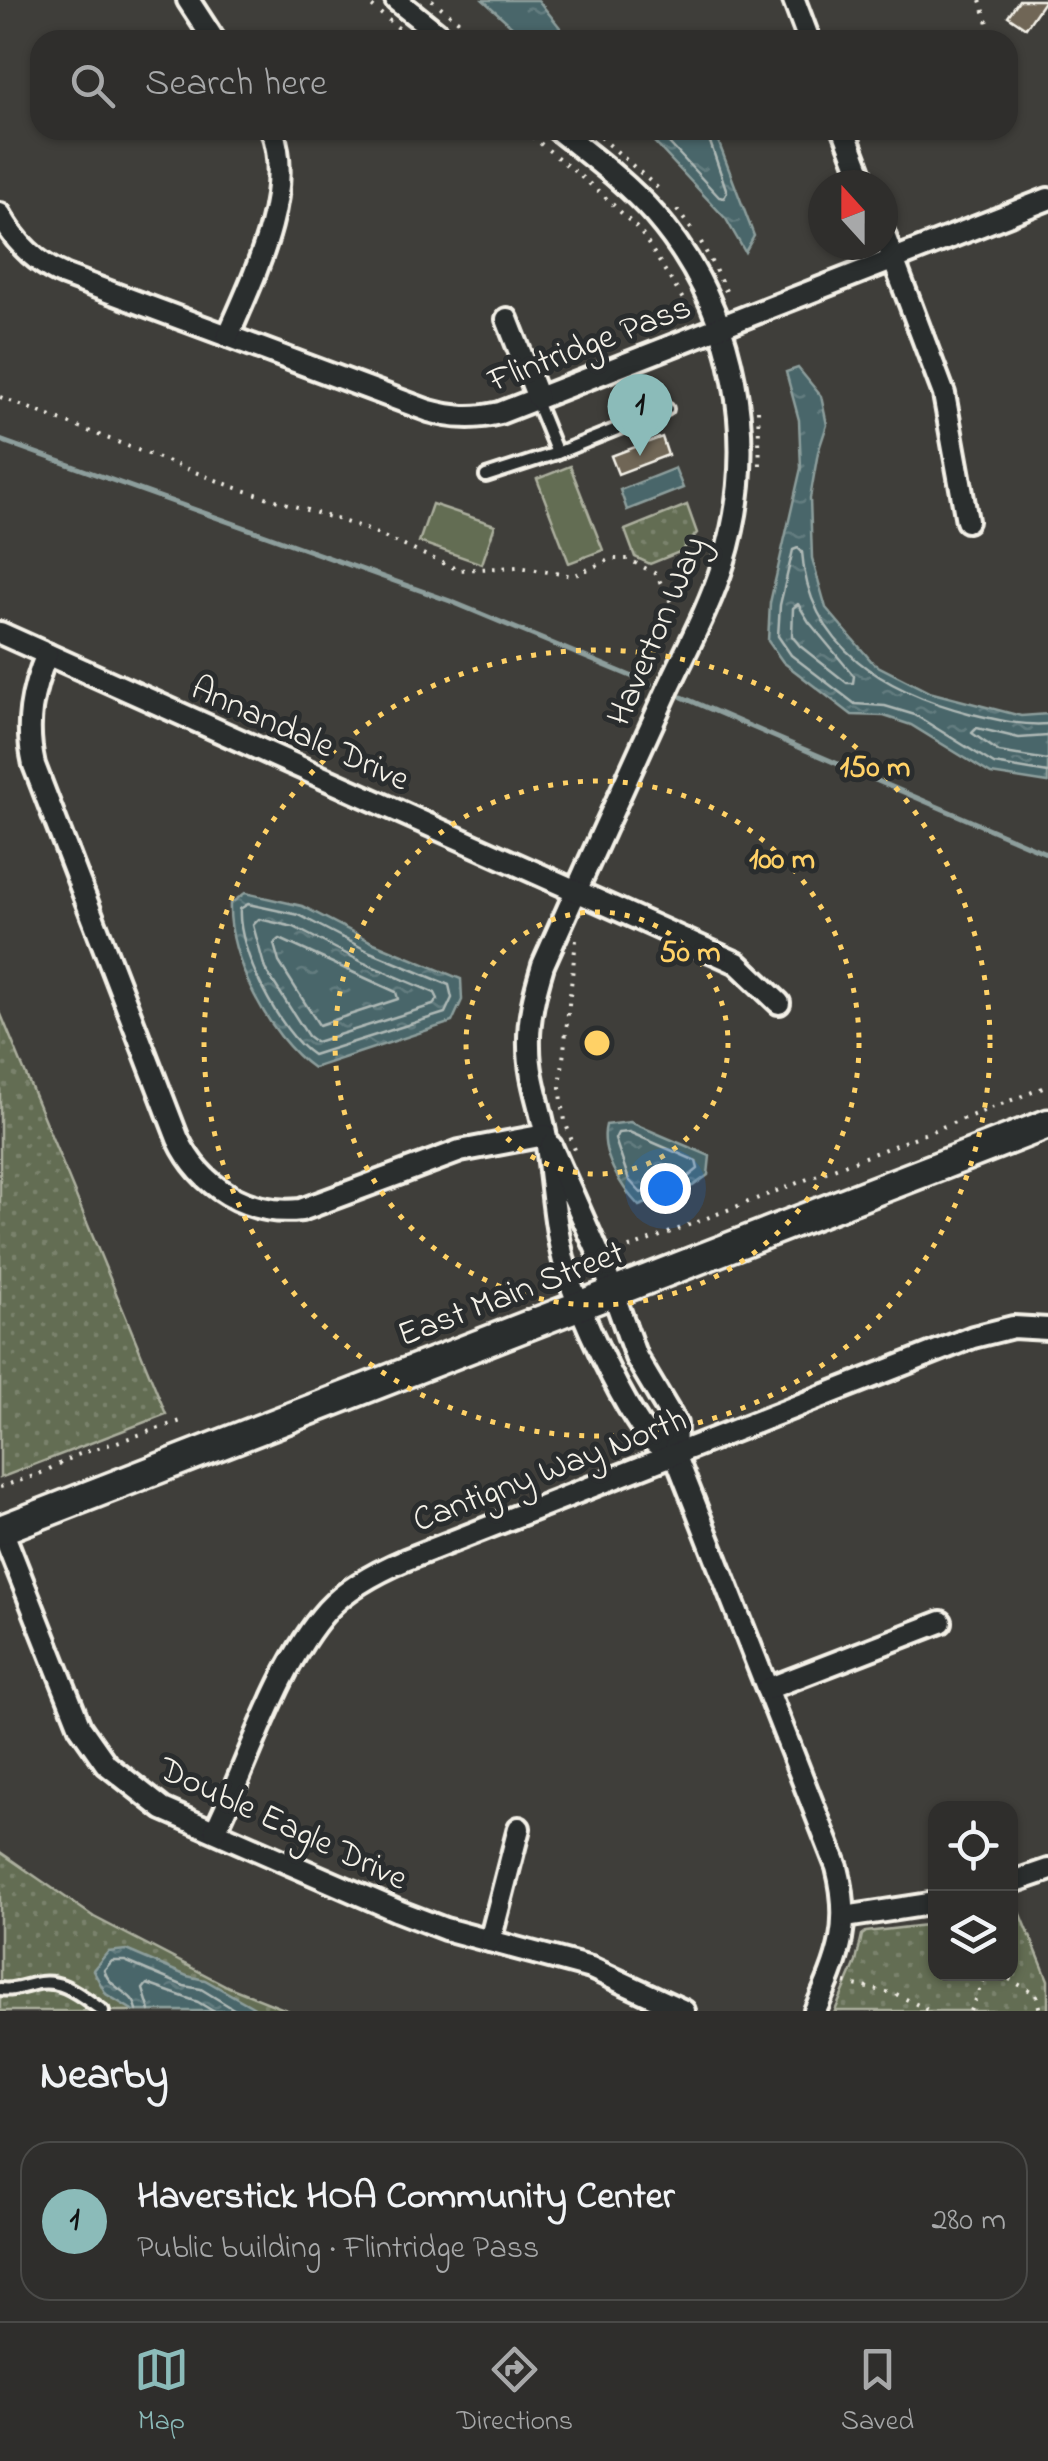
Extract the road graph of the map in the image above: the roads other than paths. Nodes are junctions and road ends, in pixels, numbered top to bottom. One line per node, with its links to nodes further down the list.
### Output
1 (188, 0): 4 (street)
2 (396, 0): 5 (street)
3 (794, 0): 6 (street)
4 (208, 30)
5 (434, 30)
6 (805, 30)
7 (275, 140): 17 (street)
8 (569, 140): 16 (street, Haverton Way)
9 (848, 140): 10 (street)
10 (859, 170)
11 (1048, 199): 13 (street, Flintridge Pass)
12 (0, 214): 17 (street, Flintridge Pass)
13 (898, 258)
14 (894, 260): 16 (street, Flintridge Pass); 22 (street)
15 (507, 319): 18 (street)
16 (719, 327): 18 (street, Flintridge Pass); 25 (street, Haverton Way)
17 (228, 336): 18 (street, Flintridge Pass)
18 (536, 399): 20 (lane)
19 (667, 409): 20 (lane)
20 (557, 453): 21 (lane)
21 (486, 476)
22 (967, 522)
23 (0, 633): 24 (street, Annandale Drive)
24 (47, 654): 25 (street, Annandale Drive); 28 (street)
25 (576, 890): 26 (street, Annandale Drive); 28 (street, Haverton Way)
26 (780, 1003)
27 (1048, 1124): 29 (main road, East Main Street)
28 (545, 1135): 29 (street, Haverton Way); 30 (street, Haverton Way)
29 (612, 1292): 30 (main road, East Main Street); 32 (street, Haverton Way)
30 (580, 1304): 32 (street, Haverton Way); 33 (main road, East Main Street)
31 (1044, 1328): 32 (street, Cantigny Way North)
32 (675, 1454): 35 (street, Haverton Way); 37 (street, Cantigny Way North)
33 (1, 1530): 37 (street, Double Eagle Drive)
34 (941, 1622): 35 (street)
35 (767, 1689): 41 (street, Haverton Way)
36 (519, 1828): 42 (street)
37 (215, 1831): 42 (street, Double Eagle Drive)
38 (1048, 1870): 39 (street)
39 (1018, 1880)
40 (928, 1903): 41 (street)
41 (845, 1917): 46 (street)
42 (490, 1941): 45 (street, Double Eagle Drive)
43 (0, 1989): 44 (lane)
44 (103, 2011)
45 (684, 2011)
46 (815, 2011)

